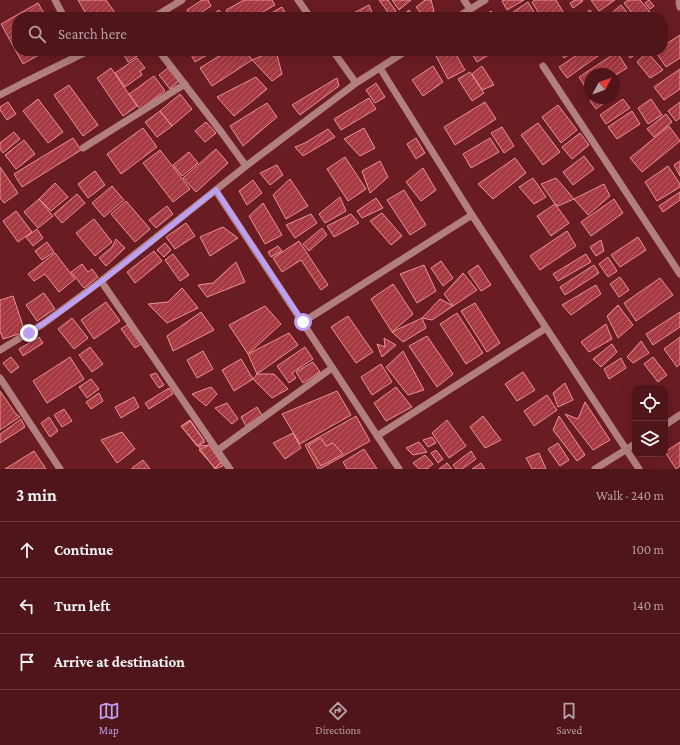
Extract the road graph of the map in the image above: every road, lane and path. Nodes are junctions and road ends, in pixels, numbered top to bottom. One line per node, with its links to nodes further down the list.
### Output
1 (55, 0): 9 (street)
2 (182, 0): 10 (street)
3 (298, 0): 11 (street)
4 (464, 0): 8 (street)
5 (486, 0): 8 (street)
6 (680, 0): 7 (street)
7 (680, 7)
8 (470, 9): 12 (street)
9 (61, 12)
10 (162, 12)
11 (306, 12)
12 (466, 12)
13 (77, 56): 21 (street)
14 (163, 56): 20 (street)
15 (337, 56): 19 (street)
16 (398, 56): 18 (street)
17 (543, 66): 26 (street)
18 (380, 68): 19 (street); 25 (street)
19 (356, 83): 23 (street)
20 (185, 84): 22 (street); 23 (street)
21 (0, 95)
22 (83, 148)
23 (246, 166): 24 (street)
24 (216, 190): 27 (street); 28 (street)
25 (472, 215): 28 (street); 29 (street)
26 (680, 274)
27 (101, 281): 30 (street); 38 (street)
28 (303, 322): 31 (street)
29 (546, 328): 35 (street); 37 (street)
30 (0, 350)
31 (332, 368): 35 (street); 38 (street)
32 (0, 378): 39 (street)
33 (680, 415): 34 (street)
34 (668, 423)
35 (378, 436): 41 (street)
36 (632, 446): 37 (street)
37 (627, 449): 42 (street); 43 (street)
38 (218, 450): 40 (street)
39 (60, 469)
40 (230, 469)
41 (399, 469)
42 (595, 469)
43 (639, 469)

